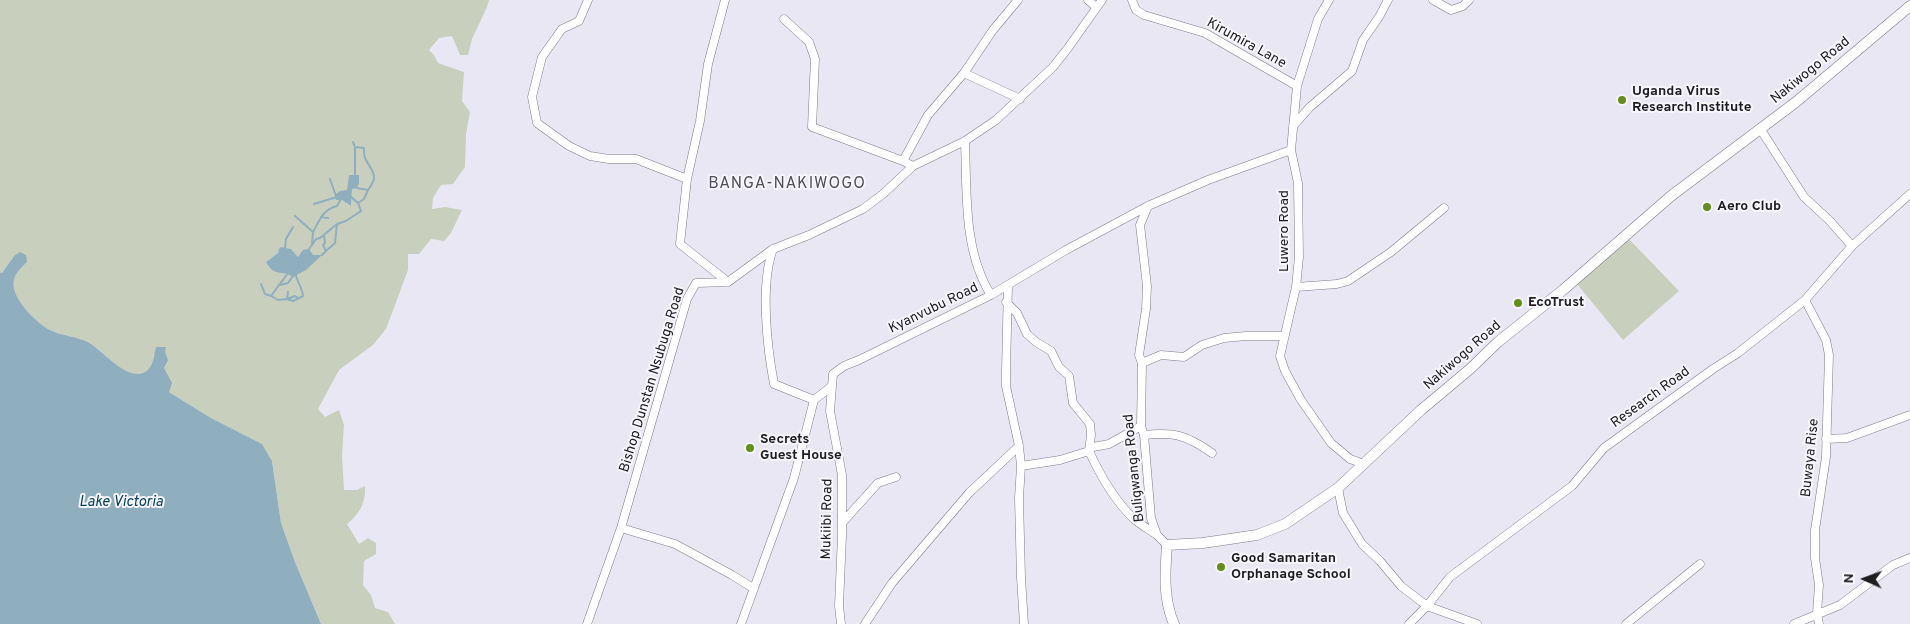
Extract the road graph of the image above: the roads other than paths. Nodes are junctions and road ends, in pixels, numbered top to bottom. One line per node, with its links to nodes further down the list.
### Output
1 (588, 0): 22 (street)
2 (725, 0): 22 (street)
3 (1018, 0): 13 (street)
4 (1088, 0): 10 (street)
5 (1132, 0): 14 (street, Kirumira Lane)
6 (1329, 0): 14 (street, Luwero Road)
7 (1388, 0): 16 (street)
8 (1433, 0): 9 (street)
9 (1469, 0)
10 (1099, 3): 15 (street)
11 (1910, 6): 17 (street, Nakiwogo Road)
12 (784, 19): 20 (street)
13 (964, 73): 15 (street); 20 (street)
14 (1297, 86): 16 (street, Luwero Road)
15 (1020, 99): 18 (street)
16 (1293, 126): 19 (street, Luwero Road)
17 (1761, 130): 26 (street); 45 (street, Nakiwogo Road)
18 (965, 140): 21 (street); 31 (street)
19 (1291, 150): 24 (street, Kyanvubu Road); 30 (street, Luwero Road)
20 (903, 161): 21 (street)
21 (913, 166): 27 (street)
22 (687, 179): 28 (street)
23 (1910, 194): 26 (street, Research Road)
24 (1148, 206): 29 (street, Kyanvubu Road); 35 (street, Buligwanga Road)
25 (1444, 208): 30 (street)
26 (1852, 246): 32 (street, Research Road)
27 (773, 249): 28 (street); 37 (street)
28 (728, 282): 50 (street, Bishop Dunstan Nsubuga Road)
29 (1008, 285): 31 (street, Kyanvubu Road); 33 (street)
30 (1296, 287): 34 (street, Luwero Road)
31 (990, 295): 36 (street, Kyanvubu Road)
32 (1805, 300): 41 (street, Buwaya Rise); 56 (street, Research Road)
33 (1006, 302): 42 (street); 43 (street)
34 (1284, 336): 35 (street); 45 (street, Luwero Road)
35 (1142, 362): 39 (street, Buligwanga Road)
36 (832, 386): 37 (street, Kyanvubu Road); 49 (street, Mukiibi Road)
37 (814, 400): 55 (street)
38 (1910, 415): 41 (street)
39 (1141, 426): 40 (street, Buligwanga Road); 43 (street)
40 (1144, 435): 44 (street); 51 (street, Buligwanga Road)
41 (1826, 439): 57 (street, Buwaya Rise)
42 (1019, 446): 46 (street); 61 (street)
43 (1089, 451): 46 (street); 51 (street)
44 (1212, 453)
45 (1364, 464): 48 (street, Nakiwogo Road)
46 (1021, 466): 62 (street)
47 (896, 477): 49 (street)
48 (1338, 488): 52 (street, Nakiwogo Road); 56 (street)
49 (842, 523): 60 (street, Mukiibi Road)
50 (621, 528): 55 (street); 58 (street, Bishop Dunstan Nsubuga Road)
51 (1157, 535): 52 (street, Buligwanga Road)
52 (1167, 545): 63 (street)
53 (1910, 558): 57 (street)
54 (1700, 564): 66 (street)
55 (753, 588): 59 (street)
56 (1427, 606): 64 (street, Research Road); 65 (street)
57 (1817, 613): 67 (street); 68 (street, Buwaya Rise)
58 (587, 624)
59 (741, 624)
60 (840, 624)
61 (866, 624)
62 (1024, 624)
63 (1174, 624)
64 (1409, 624)
65 (1477, 624)
66 (1626, 624)
67 (1794, 624)
68 (1819, 624)

